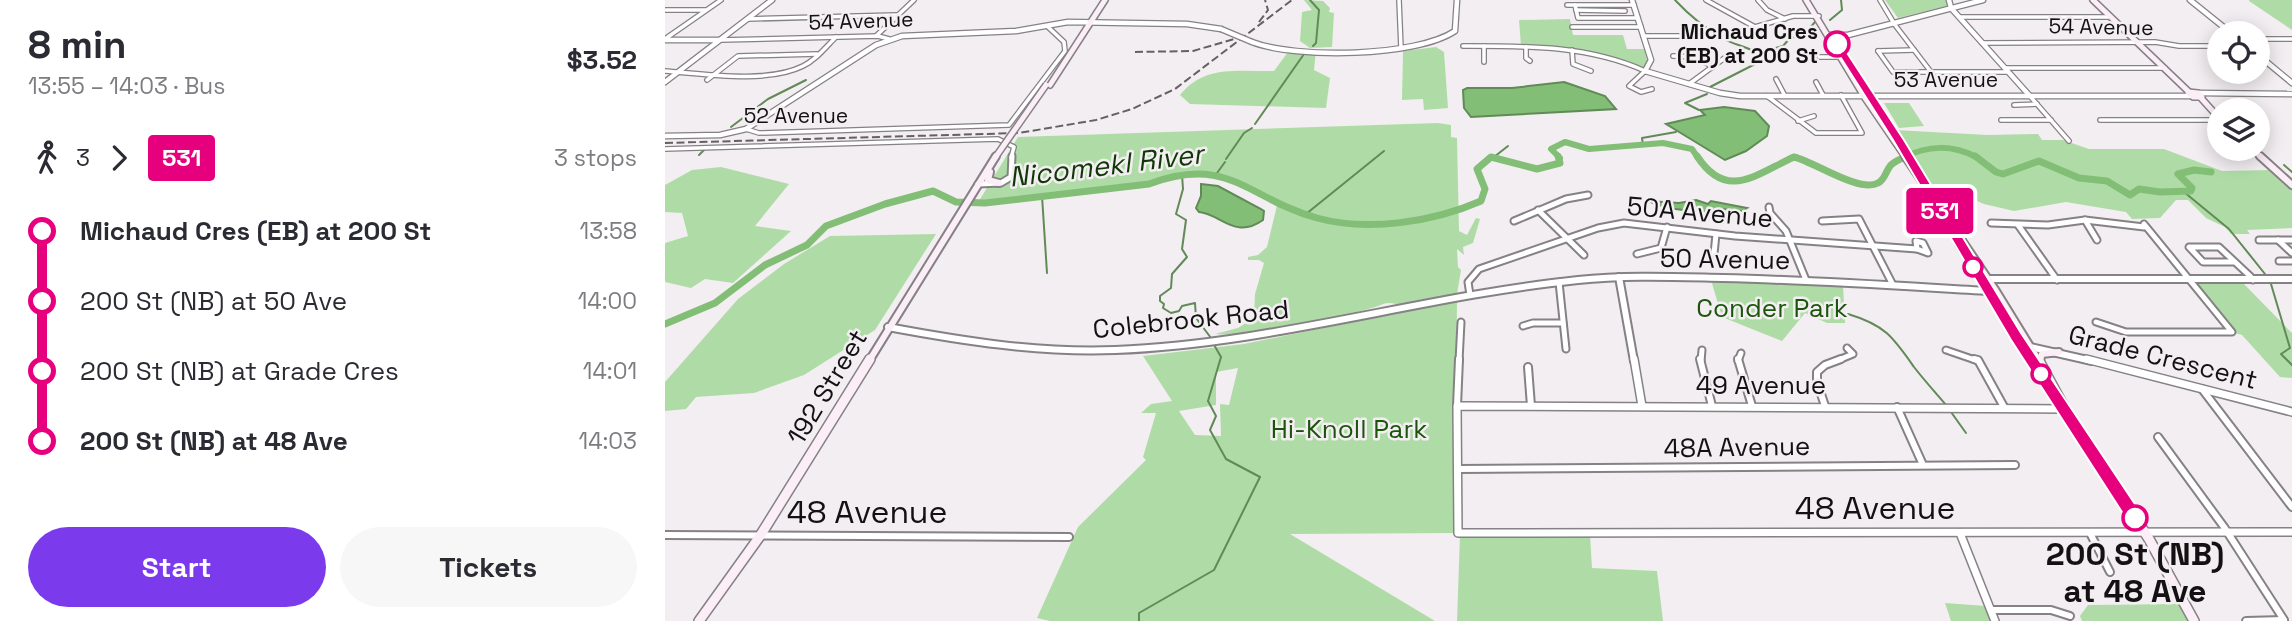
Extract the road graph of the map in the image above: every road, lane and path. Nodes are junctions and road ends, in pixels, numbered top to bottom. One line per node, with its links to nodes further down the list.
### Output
1 (721, 0): 21 (street)
2 (772, 0): 30 (street)
3 (914, 0): 24 (street)
4 (1103, 0): 33 (main road, 192 Street)
5 (1399, 0): 54 (street)
6 (1457, 0): 54 (street, 54 Avenue)
7 (1706, 0): 31 (street)
8 (1758, 0): 31 (street)
9 (1808, 0): 25 (main road)
10 (1880, 0): 34 (street)
11 (1949, 0): 19 (street)
12 (1983, 0): 19 (street)
13 (2093, 0): 27 (main road)
14 (2190, 0): 32 (street)
15 (1633, 2): 18 (street); 29 (street)
16 (1567, 5): 17 (street)
17 (1575, 5): 18 (street); 22 (street)
18 (1623, 5): 23 (street)
19 (1951, 8): 26 (street); 34 (street)
20 (666, 10): 21 (street)
21 (705, 10): 46 (street)
22 (1576, 10): 23 (street); 28 (street)
23 (1625, 10): 28 (street)
24 (897, 15): 30 (street); 39 (street)
25 (1818, 16): 31 (street); 38 (main road)
26 (1961, 17): 27 (street); 49 (street)
27 (2111, 17): 48 (main road)
28 (1627, 18): 29 (street)
29 (1638, 18): 37 (street)
30 (748, 19): 47 (street)
31 (1785, 19)
32 (2216, 21)
33 (1088, 23): 35 (street, 54 Avenue); 51 (main road, 192 Street); 54 (street, 54 Avenue, bridge); 61 (main road, 192 Street)
34 (1893, 23): 38 (street); 56 (street)
35 (1047, 26): 43 (street, 54 Avenue); 102 (street, 52 Avenue)
36 (1572, 27): 37 (street)
37 (1641, 27): 40 (street)
38 (1830, 35): 63 (main road)
39 (876, 36): 42 (street, 54 Avenue); 43 (street, 54 Avenue)
40 (1643, 36): 41 (street); 72 (street)
41 (1706, 36)
42 (837, 37): 47 (street, 54 Avenue); 58 (street)
43 (889, 38): 102 (street)
44 (2270, 39): 45 (street)
45 (2292, 39)
46 (665, 40): 47 (street, 54 Avenue)
47 (720, 40): 73 (street)
48 (2138, 42): 49 (street, 54 Avenue); 50 (street, 54 Avenue); 68 (main road)
49 (1982, 43): 69 (street)
50 (2207, 45)
51 (1072, 46): 61 (main road); 83 (main road, 192 Street)
52 (1463, 47): 53 (street, 53 Avenue)
53 (1483, 47): 55 (street, 53 Avenue); 65 (street)
54 (1401, 48)
55 (1526, 48): 57 (street, 53 Avenue); 64 (street)
56 (1914, 51): 74 (street); 75 (street)
57 (1572, 52): 71 (street); 72 (street, 53 Avenue)
58 (817, 54): 76 (street); 76 (street)
59 (1730, 54): 67 (street)
60 (1673, 56): 67 (street)
61 (1070, 57): 83 (main road, 192 Street)
62 (1819, 57): 63 (street)
63 (1844, 57): 87 (main road)
64 (1530, 61)
65 (1484, 62)
66 (2270, 65): 81 (street)
67 (1713, 67): 82 (street)
68 (2165, 68): 69 (street); 89 (main road)
69 (2007, 70): 75 (street); 88 (street)
70 (665, 71): 73 (street)
71 (1591, 71)
72 (1645, 71): 82 (street, 53 Avenue); 84 (street)
73 (678, 72): 76 (street); 79 (street)
74 (1893, 72): 75 (street)
75 (1931, 72)
76 (713, 74): 78 (street)
77 (1776, 79): 91 (street)
78 (707, 80)
79 (665, 82)
80 (1816, 82): 92 (street)
81 (2292, 83)
82 (1689, 84): 90 (street, 53 Avenue)
83 (1048, 85): 107 (main road, 192 Street, bridge)
84 (1653, 89)
85 (2292, 94): 89 (street, 53 Avenue)
86 (1841, 95): 87 (street, 53 Avenue); 92 (street, 53 Avenue); 103 (street)
87 (1867, 95): 88 (street, 53 Avenue); 122 (main road)
88 (2029, 95): 89 (street, 53 Avenue); 93 (street)
89 (2195, 95): 95 (main road)
90 (1767, 96): 91 (street, 53 Avenue); 101 (street)
91 (1785, 96): 92 (street, 53 Avenue)
92 (1823, 96)
93 (2037, 104): 94 (street); 99 (street)
94 (2014, 105)
95 (2207, 107)
96 (1814, 116): 101 (street)
97 (2207, 119): 100 (street)
98 (2001, 120): 99 (street)
99 (2051, 120): 105 (street)
100 (2099, 120)
101 (1798, 121): 103 (street)
102 (746, 129): 104 (street, 52 Avenue)
103 (1814, 132)
104 (665, 136)
105 (2069, 141)
106 (665, 149): 109 (street)
107 (999, 157): 109 (main road); 111 (main road, 192 Street)
108 (2265, 161): 110 (main road)
109 (999, 183): 111 (street)
110 (2292, 186)
111 (976, 188): 156 (main road, 192 Street)
112 (1588, 195): 114 (street)
113 (1769, 207): 125 (street, 50A Avenue)
114 (1538, 210): 116 (street); 124 (street)
115 (2085, 220): 119 (street); 120 (street); 126 (street)
116 (1514, 221)
117 (1822, 221): 130 (street)
118 (1991, 223): 119 (street)
119 (2018, 225): 145 (street)
120 (2144, 225): 142 (street)
121 (1667, 227): 123 (street, 50A Avenue); 124 (street, 50A Avenue); 133 (street)
122 (1952, 228): 136 (main road); 141 (main road)
123 (1716, 234): 125 (street, 50A Avenue); 134 (street)
124 (1570, 239): 135 (street); 150 (street, 50A Avenue)
125 (1788, 239): 130 (street, 50A Avenue); 144 (street)
126 (2097, 240)
127 (2259, 240): 128 (street)
128 (2278, 240): 129 (street); 132 (street)
129 (2292, 240)
130 (1873, 246): 131 (street, 50A Avenue); 148 (street)
131 (1917, 248)
132 (2292, 253)
133 (1637, 254)
134 (1714, 254)
135 (1584, 255)
136 (1966, 255): 141 (main road); 149 (main road)
137 (2279, 261): 138 (street)
138 (2292, 261)
139 (2235, 262): 139 (street); 143 (street)
140 (1619, 277): 144 (street, 50 Avenue); 147 (street, 50 Avenue); 171 (street)
141 (1988, 279): 145 (street); 149 (main road)
142 (2190, 279): 143 (street); 145 (street); 153 (street)
143 (2253, 279): 146 (street)
144 (1806, 280): 148 (street, 50 Avenue)
145 (2057, 280)
146 (2291, 280)
147 (1559, 282): 150 (street, 50 Avenue); 154 (street)
148 (1893, 285): 149 (street, 50 Avenue)
149 (1991, 291): 157 (main road)
150 (1470, 295): 151 (street, 50 Avenue)
151 (1455, 298): 156 (street, Colebrook Road)
152 (1461, 322): 169 (street)
153 (2096, 322)
154 (1563, 323): 155 (street); 159 (street)
155 (1523, 326)
156 (888, 327): 190 (main road, 192 Street)
157 (2026, 346): 162 (street, Grade Crescent); 164 (main road); 177 (main road)
158 (1847, 348): 174 (street)
159 (1566, 349)
160 (1702, 350): 172 (street)
161 (1946, 350): 176 (street)
162 (2059, 352): 164 (main road); 166 (street, Grade Crescent)
163 (1741, 353): 173 (street)
164 (2040, 361): 177 (main road)
165 (1528, 367): 170 (street)
166 (2202, 389): 167 (street, Grade Crescent); 168 (street)
167 (2223, 394): 168 (street); 178 (street, Grade Crescent)
168 (2208, 400): 183 (street)
169 (1457, 406): 170 (street, 49 Avenue); 182 (street)
170 (1531, 406): 171 (street, 49 Avenue)
171 (1642, 406): 172 (street, 49 Avenue)
172 (1712, 406): 173 (street, 49 Avenue)
173 (1752, 406): 174 (street, 49 Avenue)
174 (1825, 407): 175 (street, 49 Avenue)
175 (1897, 407): 176 (street, 49 Avenue); 180 (street)
176 (2004, 407): 177 (street, 49 Avenue)
177 (2065, 409): 185 (main road)
178 (2292, 412)
179 (2158, 437): 186 (street)
180 (1923, 465): 181 (street, 48A Avenue); 182 (street, 48A Avenue)
181 (2015, 465)
182 (1458, 469): 187 (street, 48 Avenue)
183 (2292, 507)
184 (2292, 531): 186 (street, 48 Avenue)
185 (2144, 532): 186 (street, 48 Avenue); 188 (street, 48 Avenue); 197 (main road)
186 (2227, 532): 199 (street)
187 (1960, 533): 188 (street, 48 Avenue); 193 (street)
188 (2090, 533): 192 (street)
189 (665, 535): 190 (street, 48 Avenue)
190 (760, 536): 191 (street, 48 Avenue); 195 (main road, 192 Street)
191 (1069, 537)
192 (2111, 572)
193 (1991, 610): 194 (street); 196 (street)
194 (2070, 616)
195 (699, 621)
196 (1995, 621)
197 (2194, 621)
198 (2246, 621): 199 (street)
199 (2285, 621)

